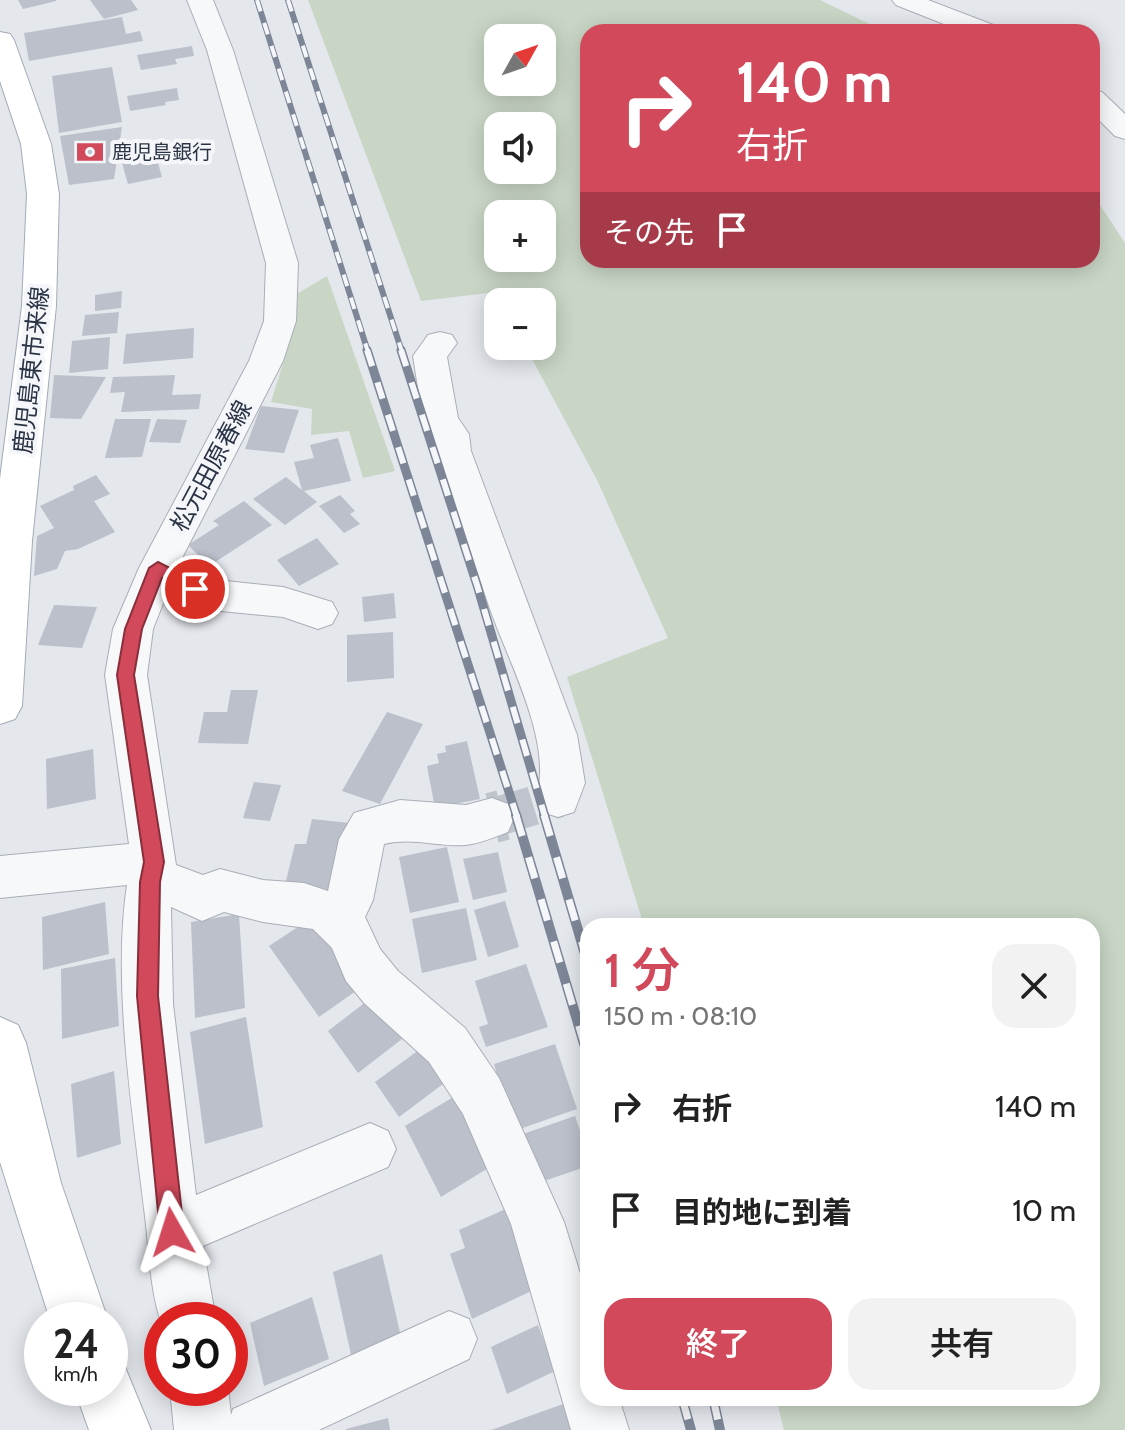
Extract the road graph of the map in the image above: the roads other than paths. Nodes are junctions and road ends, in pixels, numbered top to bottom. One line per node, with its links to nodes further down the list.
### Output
1 (200, 0): 8 (street, 松元田原春線)
2 (905, 0): 3 (street)
3 (966, 24)
4 (0, 40): 10 (main road, 鹿児島東市来線)
5 (1100, 106): 6 (street)
6 (1125, 130)
7 (440, 343): 11 (street)
8 (158, 568): 9 (street); 13 (street, 松元田原春線)
9 (318, 613)
10 (0, 706)
11 (558, 798)
12 (492, 818): 15 (street)
13 (152, 872): 14 (street); 15 (street); 18 (street, 松元田原春線)
14 (0, 877)
15 (338, 923): 22 (street)
16 (0, 1043): 19 (main road)
17 (370, 1149): 18 (street)
18 (172, 1232): 20 (street, 松元田原春線)
19 (72, 1302)
20 (185, 1302)
21 (449, 1339): 28 (street)
22 (580, 1364)
23 (111, 1406): 26 (main road)
24 (201, 1406): 27 (street)
25 (592, 1406): 29 (street)
26 (120, 1430)
27 (203, 1430)
28 (254, 1430)
29 (600, 1430)

